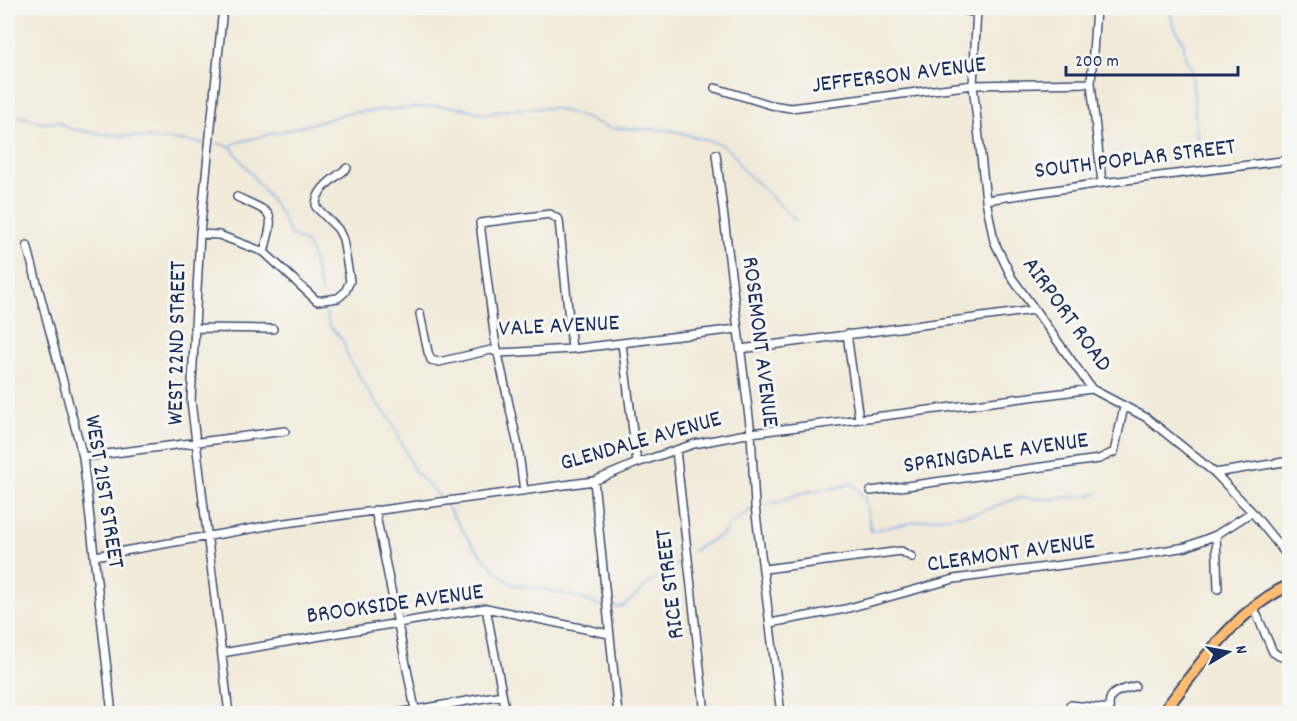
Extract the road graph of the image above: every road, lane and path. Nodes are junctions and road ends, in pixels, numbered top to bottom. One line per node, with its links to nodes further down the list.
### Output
1 (221, 8): 16 (street, WEST 22ND STREET)
2 (955, 8): 5 (street)
3 (1096, 8): 7 (street)
4 (1283, 8): 6 (street)
5 (977, 10): 8 (street, AIRPORT ROAD)
6 (1290, 13)
7 (1091, 83): 8 (street, JEFFERSON AVENUE); 13 (street)
8 (973, 85): 9 (street, JEFFERSON AVENUE); 15 (street, AIRPORT ROAD)
9 (715, 88)
10 (716, 154): 23 (street, ROSEMONT AVENUE)
11 (1290, 160): 13 (street, SOUTH POPLAR STREET)
12 (346, 168): 18 (street)
13 (1102, 183): 15 (street, SOUTH POPLAR STREET)
14 (237, 197): 18 (street)
15 (986, 200): 19 (street, AIRPORT ROAD)
16 (200, 234): 18 (street); 21 (street, WEST 22ND STREET)
17 (27, 245): 36 (street, WEST 21ST STREET)
18 (264, 252)
19 (1034, 310): 24 (street); 29 (street, AIRPORT ROAD)
20 (420, 314): 28 (street, VALE AVENUE)
21 (194, 328): 22 (street); 34 (street, WEST 22ND STREET)
22 (273, 329)
23 (737, 329): 25 (street, VALE AVENUE); 27 (street, ROSEMONT AVENUE)
24 (847, 334): 27 (street); 31 (street)
25 (622, 344): 26 (street, VALE AVENUE); 38 (street)
26 (572, 349): 28 (street, VALE AVENUE); 28 (street)
27 (741, 349): 33 (street, ROSEMONT AVENUE)
28 (499, 353): 41 (street)
29 (1092, 389): 30 (street, AIRPORT ROAD); 31 (street, GLENDALE AVENUE)
30 (1124, 407): 39 (street, AIRPORT ROAD); 42 (street, SPRINGDALE AVENUE)
31 (859, 419): 33 (street, GLENDALE AVENUE)
32 (285, 431): 34 (street)
33 (751, 433): 35 (street, GLENDALE AVENUE); 50 (street, ROSEMONT AVENUE)
34 (196, 443): 36 (street); 46 (street, WEST 22ND STREET)
35 (676, 450): 38 (street, GLENDALE AVENUE); 70 (street, RICE STREET)
36 (83, 457): 47 (street, WEST 21ST STREET)
37 (1290, 461): 39 (street)
38 (638, 463): 40 (street, GLENDALE AVENUE)
39 (1215, 473): 44 (street, AIRPORT ROAD)
40 (594, 481): 41 (street, GLENDALE AVENUE); 57 (street)
41 (524, 491): 43 (street, GLENDALE AVENUE)
42 (871, 491)
43 (375, 510): 46 (street, GLENDALE AVENUE); 55 (street)
44 (1252, 512): 45 (street, CLERMONT AVENUE); 49 (street, AIRPORT ROAD)
45 (1216, 535): 52 (street); 56 (street, CLERMONT AVENUE)
46 (207, 538): 47 (street, GLENDALE AVENUE); 58 (street, WEST 22ND STREET)
47 (95, 556): 65 (street, WEST 21ST STREET)
48 (912, 557): 50 (street)
49 (1290, 559)
50 (765, 569): 56 (street, ROSEMONT AVENUE)
51 (1290, 585): 53 (main road)
52 (1218, 589)
53 (1253, 606): 59 (street); 72 (main road)
54 (486, 608): 55 (street, BROOKSIDE AVENUE); 57 (street, BROOKSIDE AVENUE); 61 (street)
55 (397, 622): 58 (street, BROOKSIDE AVENUE); 63 (street)
56 (770, 623): 71 (street, ROSEMONT AVENUE)
57 (609, 634): 69 (street)
58 (222, 652): 66 (street, WEST 22ND STREET)
59 (1290, 659)
60 (1135, 686): 64 (street)
61 (502, 695): 63 (street); 68 (street)
62 (1070, 705): 64 (street)
63 (416, 711): 67 (street)
64 (1110, 711)
65 (112, 714)
66 (230, 714)
67 (391, 714)
68 (506, 714)
69 (618, 714)
70 (705, 714)
71 (781, 714)
72 (1162, 714)

